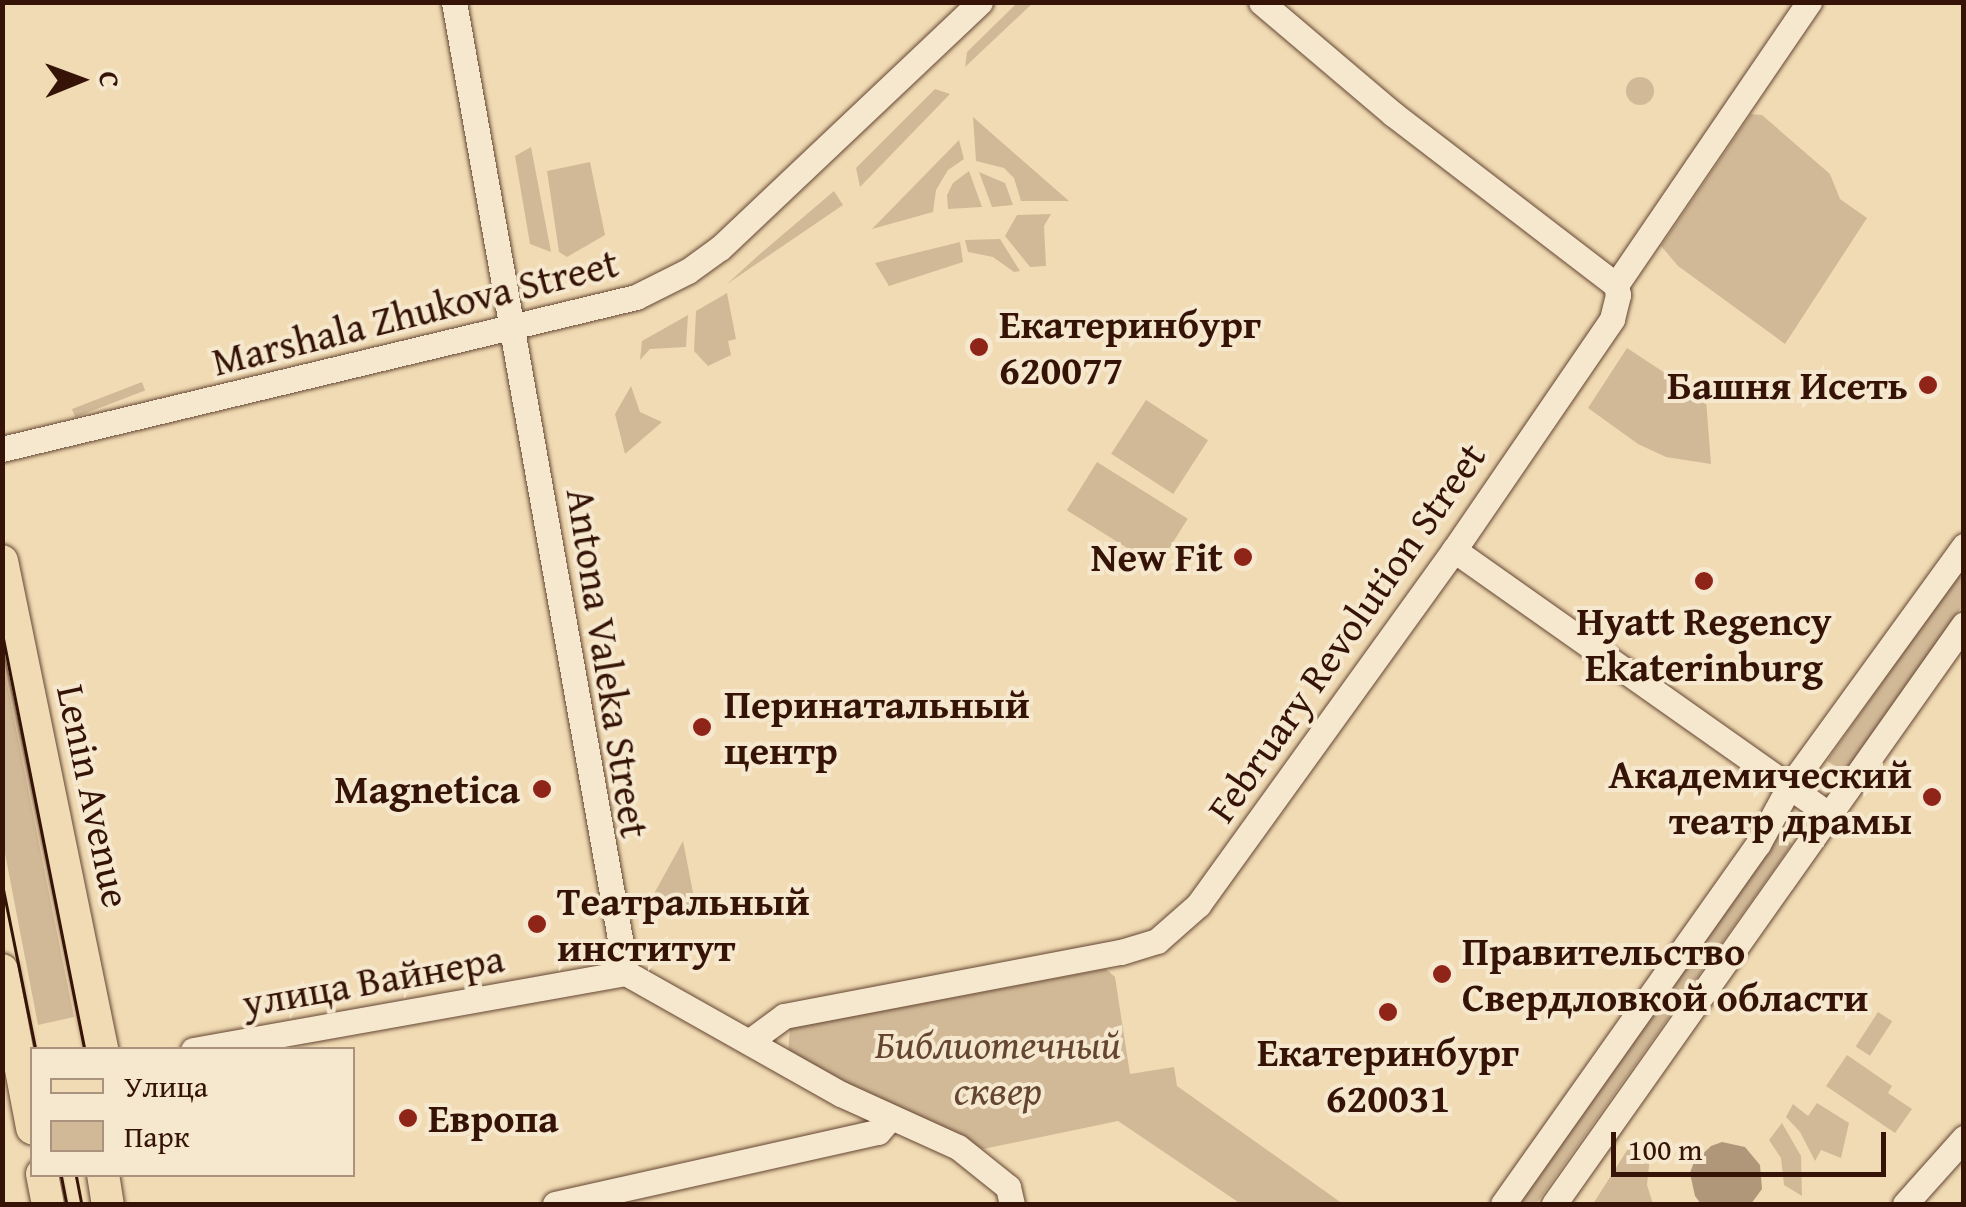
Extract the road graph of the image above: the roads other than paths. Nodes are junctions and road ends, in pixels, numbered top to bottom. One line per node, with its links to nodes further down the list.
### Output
1 (454, 2): 6 (street, Antona Valeka Street)
2 (980, 2): 6 (street, Marshala Zhukova Street)
3 (1261, 2): 5 (street)
4 (1809, 2): 5 (street, February Revolution Street)
5 (1616, 286): 9 (street, February Revolution Street)
6 (513, 328): 7 (street, Marshala Zhukova Street); 15 (street, Antona Valeka Street)
7 (2, 450)
8 (1964, 546): 12 (street)
9 (1454, 550): 12 (street); 16 (street, February Revolution Street)
10 (2, 561): 17 (main road, Lenin Avenue)
11 (1964, 624): 13 (street)
12 (1788, 786): 13 (street); 28 (street)
13 (1830, 815): 29 (street)
14 (2, 970): 19 (main road)
15 (626, 973): 16 (street); 18 (street, улица Вайнера)
16 (750, 1041): 20 (street)
17 (101, 1047)
18 (209, 1047)
19 (28, 1080)
20 (890, 1118): 26 (street); 27 (street)
21 (1964, 1138): 30 (street)
22 (43, 1177): 24 (main road)
23 (104, 1177): 25 (main road)
24 (48, 1204)
25 (108, 1204)
26 (555, 1204)
27 (1012, 1204)
28 (1503, 1204)
29 (1554, 1204)
30 (1905, 1204)

